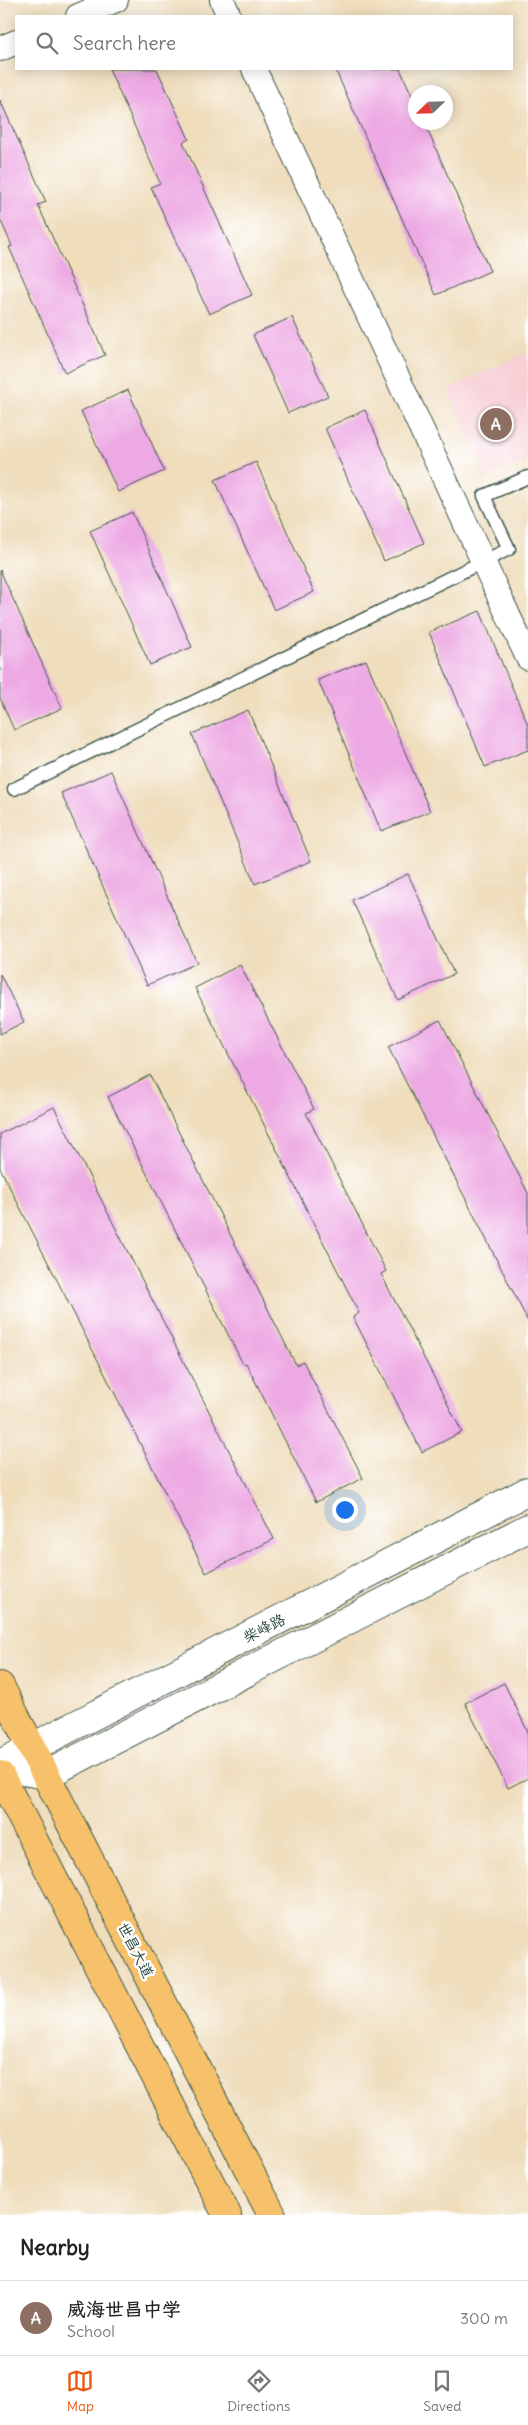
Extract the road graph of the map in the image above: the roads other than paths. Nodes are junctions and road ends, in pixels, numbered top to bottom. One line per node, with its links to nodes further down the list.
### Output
1 (116, 0): 3 (street)
2 (222, 0): 4 (street)
3 (80, 15)
4 (229, 15)
5 (15, 42): 6 (street)
6 (0, 49)
7 (254, 70): 9 (street)
8 (528, 477): 9 (lane)
9 (484, 561): 10 (street); 11 (lane)
10 (528, 658)
11 (14, 789)
12 (528, 1491): 15 (street, 柴峰路)
13 (528, 1528): 18 (street)
14 (0, 1686): 15 (main road, 世昌大道)
15 (32, 1748): 16 (street, 柴峰路); 18 (main road, 世昌大道)
16 (0, 1766): 18 (street, 柴峰路)
17 (0, 1775): 19 (main road)
18 (46, 1775): 20 (main road, 世昌大道)
19 (227, 2215)
20 (272, 2215)

